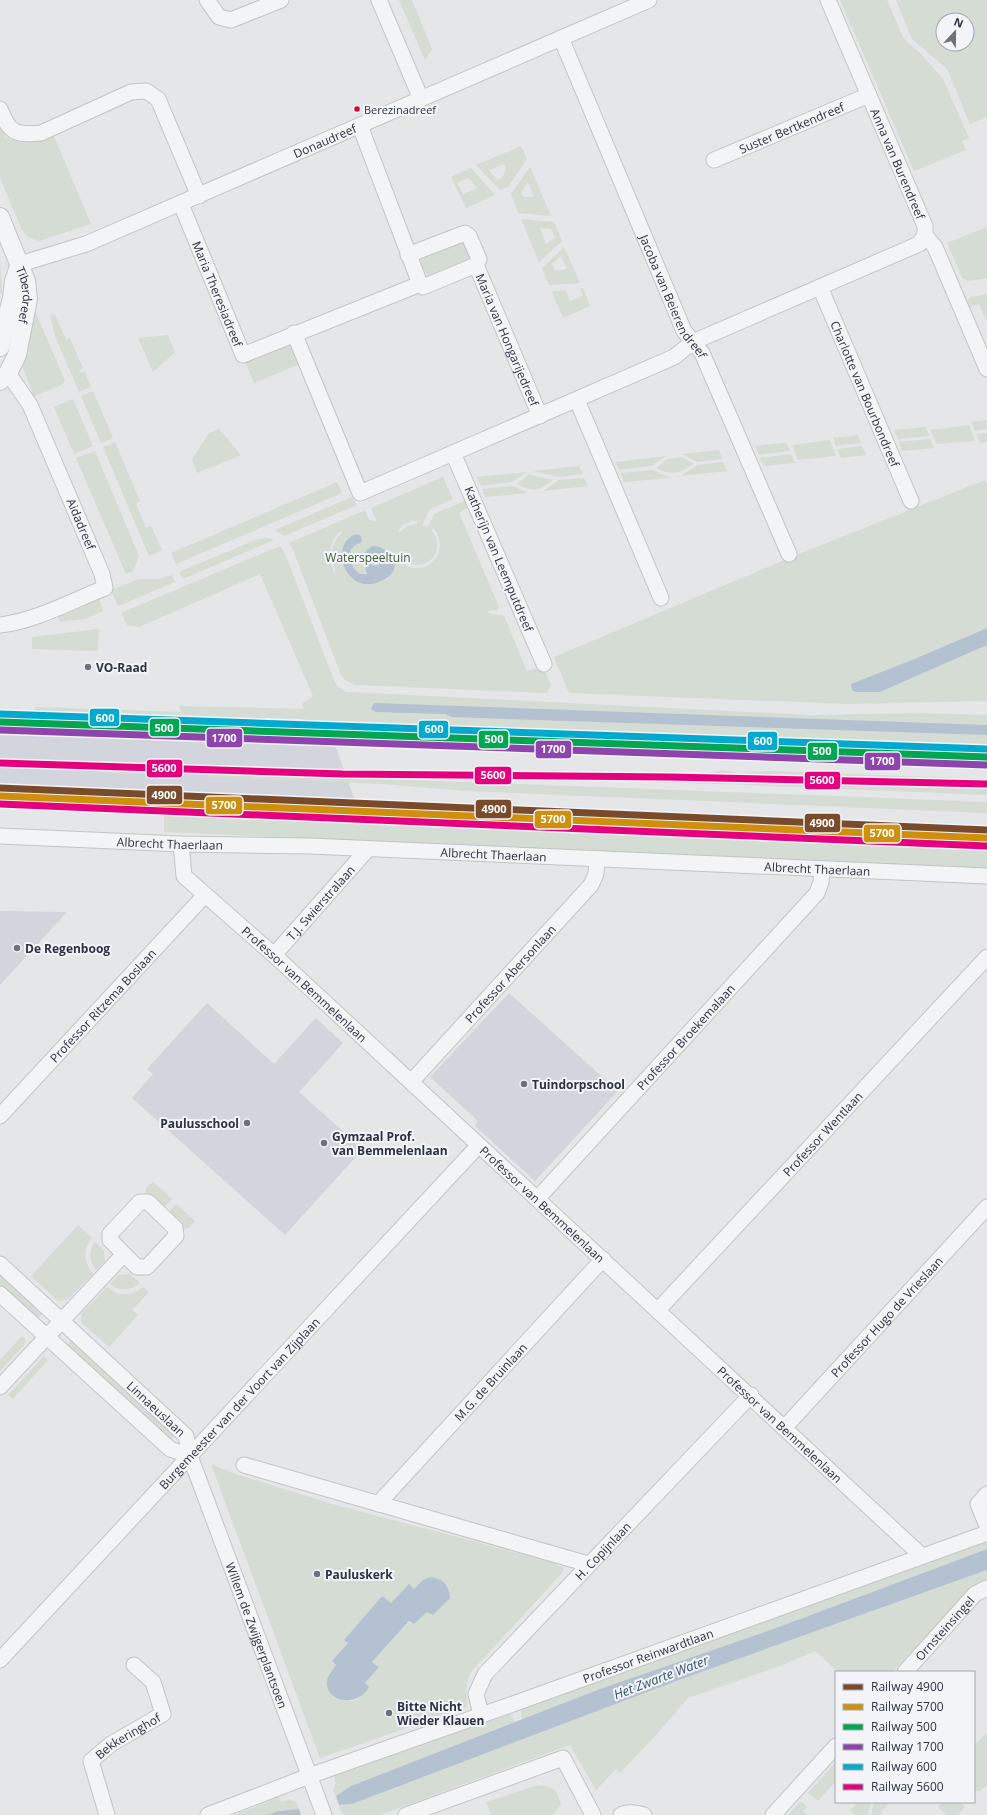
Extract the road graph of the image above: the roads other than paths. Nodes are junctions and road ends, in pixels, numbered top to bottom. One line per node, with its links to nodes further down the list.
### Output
1 (208, 0): 2 (street)
2 (281, 0)
3 (379, 0): 8 (street)
4 (649, 0): 6 (street, Donaudreef)
5 (828, 0): 7 (street, Anna van Burendreef)
6 (561, 38): 8 (street, Donaudreef); 22 (street, Jacoba van Beierendreef)
7 (869, 95): 11 (street, Suster Bertkendreef); 15 (street, Anna van Burendreef)
8 (420, 99): 10 (street, Donaudreef)
9 (0, 109): 12 (street)
10 (360, 126): 12 (street, Donaudreef); 16 (street)
11 (714, 160)
12 (199, 196): 13 (street, Donaudreef)
13 (181, 204): 17 (street, Donaudreef); 21 (street, Maria Theresiadreef)
14 (0, 217): 17 (street)
15 (925, 235): 20 (street); 24 (street, Anna van Burendreef)
16 (408, 255): 18 (street, Maria van Hongarijedreef); 19 (street)
17 (20, 264): 23 (street, Tiberdreef); 25 (street, Tiberdreef)
18 (476, 265): 19 (street, Maria Theresiadreef); 27 (street, Maria van Hongarijedreef)
19 (420, 284): 21 (street, Maria Theresiadreef)
20 (820, 287): 22 (street); 29 (street, Charlotte van Bourbondreef)
21 (294, 333): 28 (street)
22 (693, 342): 26 (street); 30 (street, Jacoba van Beierendreef)
23 (0, 347)
24 (987, 369)
25 (3, 373): 32 (street, Aidadreef)
26 (577, 400): 27 (street); 31 (street)
27 (540, 416): 28 (street)
28 (454, 452): 33 (street, Katherijn van Leemputdreef)
29 (911, 501)
30 (789, 554)
31 (661, 598)
32 (0, 625)
33 (544, 664)
34 (0, 836): 35 (street, Albrecht Thaerlaan)
35 (181, 844): 36 (street, Albrecht Thaerlaan); 40 (street, Professor van Bemmelenlaan)
36 (367, 850): 37 (street, Albrecht Thaerlaan); 41 (street, T.J. Swierstralaan)
37 (597, 859): 38 (street, Albrecht Thaerlaan); 43 (street, Professor Abersonlaan)
38 (822, 869): 39 (street, Albrecht Thaerlaan); 46 (street, Professor Broekemalaan)
39 (987, 876)
40 (205, 895): 41 (street, Professor van Bemmelenlaan); 44 (street, Professor Ritzema Boslaan)
41 (274, 955): 43 (street, Professor van Bemmelenlaan)
42 (987, 957): 52 (street, Professor Wentlaan)
43 (410, 1082): 45 (street, Professor van Bemmelenlaan)
44 (0, 1116)
45 (478, 1146): 46 (street, Professor van Bemmelenlaan); 58 (street, Burgemeester van der Voort van Zijplaan)
46 (537, 1199): 49 (street, Professor van Bemmelenlaan)
47 (987, 1206): 57 (street, Professor Hugo de Vrieslaan)
48 (124, 1254): 48 (street); 53 (street)
49 (603, 1260): 52 (street, Professor van Bemmelenlaan); 61 (street, M.G. de Bruinlaan)
50 (0, 1264): 53 (street, Linnaeuslaan)
51 (0, 1294): 54 (street, Linnaeuslaan)
52 (658, 1310): 56 (street, Professor van Bemmelenlaan)
53 (61, 1320): 54 (street); 58 (street, Linnaeuslaan)
54 (46, 1336): 55 (street); 58 (street, Linnaeuslaan)
55 (0, 1387)
56 (751, 1395): 57 (street, Professor van Bemmelenlaan); 65 (street, H. Copijnlaan)
57 (785, 1427): 64 (street, Professor van Bemmelenlaan)
58 (190, 1456): 67 (street, Burgemeester van der Voort van Zijplaan); 72 (street, Willem de Zwijgerplantsoen)
59 (244, 1464): 61 (street)
60 (987, 1494): 62 (street)
61 (378, 1504): 65 (street)
62 (987, 1526)
63 (987, 1533): 64 (street, Professor Reinwardtlaan)
64 (922, 1556): 70 (street, Professor Reinwardtlaan)
65 (588, 1564): 70 (street, H. Copijnlaan)
66 (987, 1588): 69 (street, Ornsteinsingel)
67 (0, 1660)
68 (134, 1665): 73 (street, Bekkeringhof)
69 (906, 1671)
70 (481, 1715): 72 (street, Professor Reinwardtlaan)
71 (835, 1747): 80 (street)
72 (309, 1776): 74 (street, Professor Reinwardtlaan); 75 (street, Willem de Zwijgerplantsoen)
73 (107, 1815)
74 (208, 1815)
75 (324, 1815)
76 (406, 1815): 77 (street)
77 (593, 1815)
78 (621, 1815): 79 (street)
79 (644, 1815)
80 (773, 1815)

